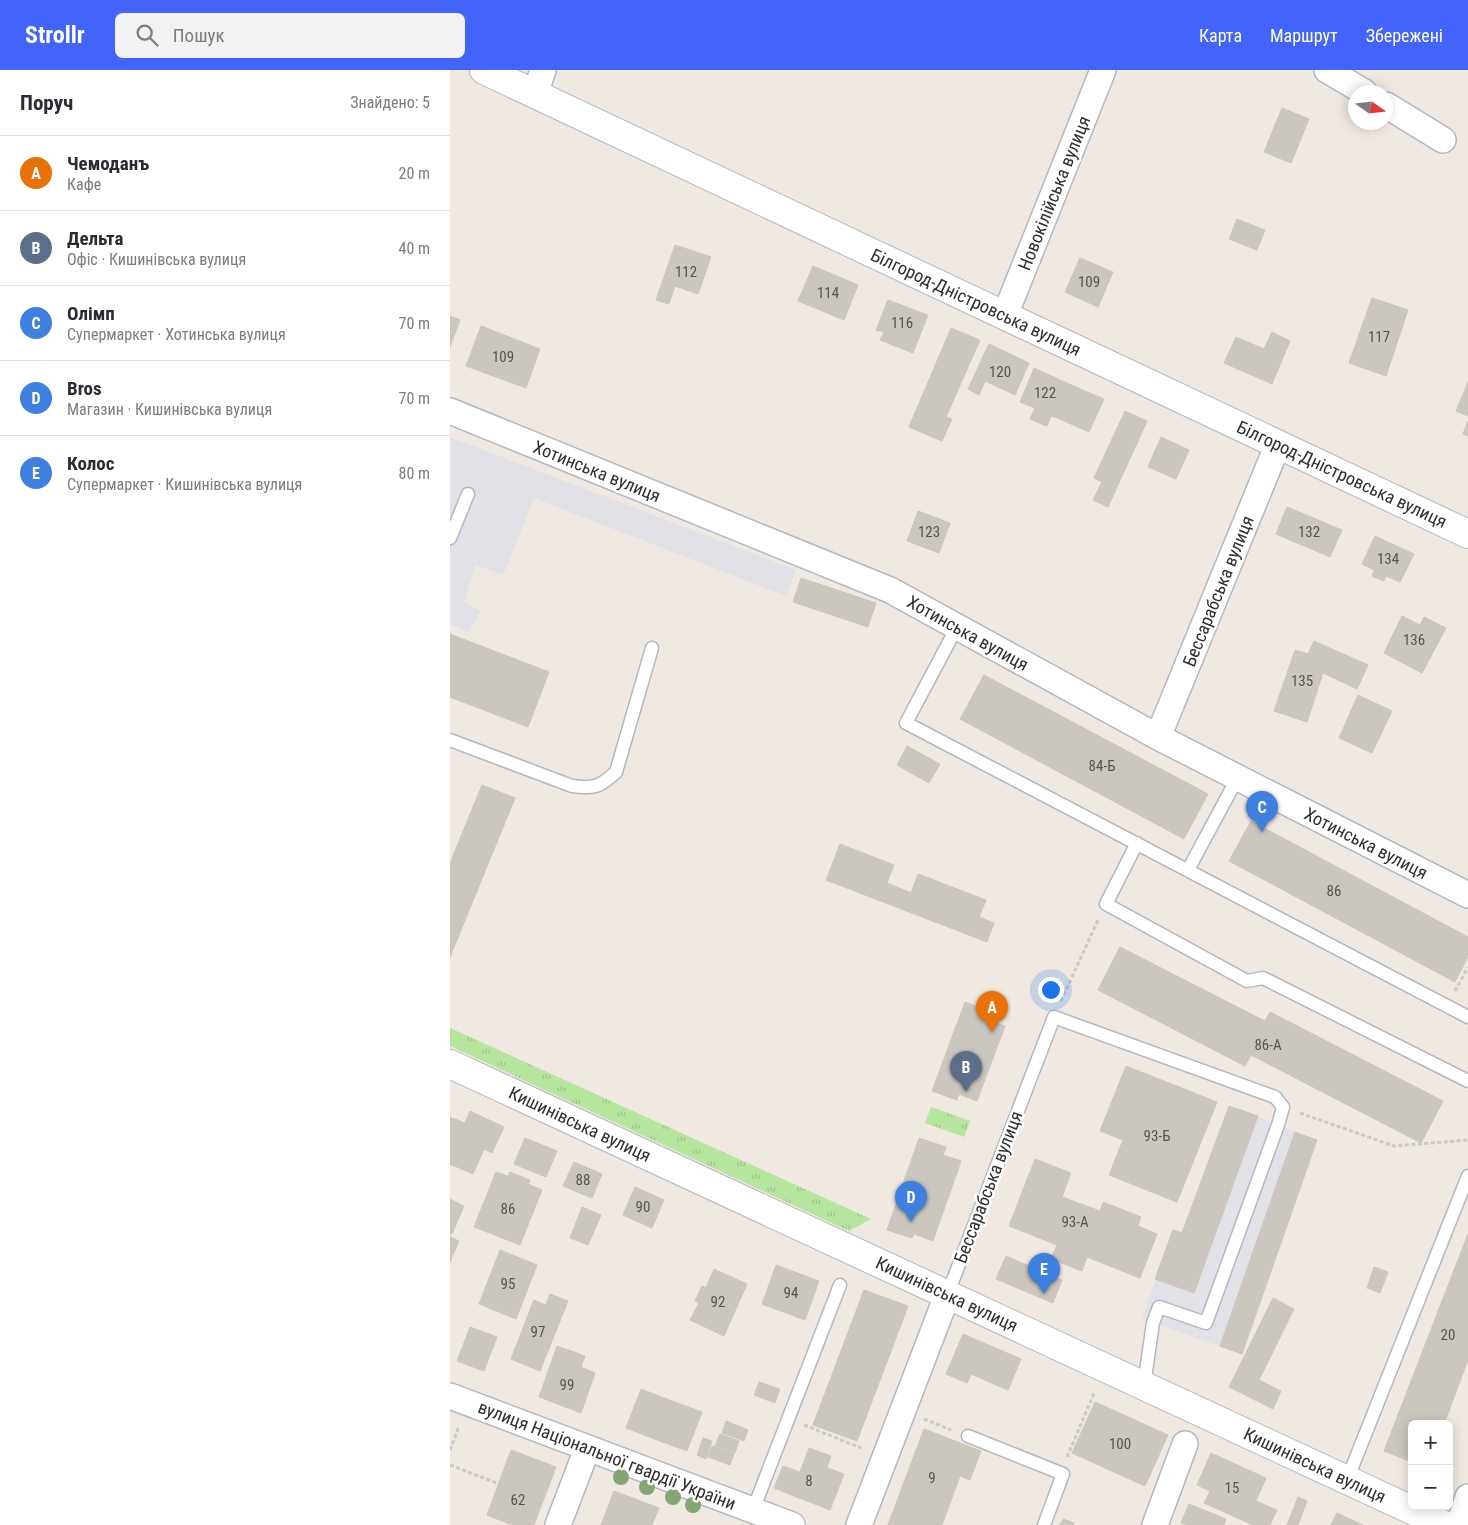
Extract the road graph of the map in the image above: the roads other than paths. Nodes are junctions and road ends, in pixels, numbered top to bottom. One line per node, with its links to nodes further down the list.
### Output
1 (484, 70): 4 (street, Білгород-Дністровська вулиця)
2 (1104, 70): 8 (street, Новокілійська вулиця)
3 (1327, 70): 5 (street)
4 (539, 82): 8 (street, Білгород-Дністровська вулиця)
5 (1352, 85)
6 (1393, 109): 7 (street)
7 (1443, 140)
8 (1005, 315): 10 (street, Білгород-Дністровська вулиця)
9 (450, 411): 14 (street, Хотинська вулиця)
10 (1278, 444): 12 (street, Білгород-Дністровська вулиця); 16 (street, Бессарабська вулиця)
11 (468, 494): 13 (lane)
12 (1468, 534)
13 (450, 538)
14 (957, 628): 16 (street, Хотинська вулиця); 19 (lane)
15 (652, 648): 17 (lane)
16 (1158, 737): 18 (street, Хотинська вулиця)
17 (450, 740)
18 (1238, 777): 20 (lane); 21 (street, Хотинська вулиця)
19 (1136, 843): 20 (lane); 24 (lane)
20 (1188, 870): 22 (lane)
21 (1468, 895)
22 (1468, 1016)
23 (450, 1064): 27 (street, Кишинівська вулиця)
24 (1468, 1081)
25 (1468, 1176): 33 (lane)
26 (840, 1285): 35 (lane)
27 (948, 1293): 28 (street, Кишинівська вулиця); 28 (lane, Бессарабська вулиця); 38 (street, Бессарабська вулиця)
28 (1144, 1385): 33 (street, Кишинівська вулиця)
29 (450, 1396): 32 (street, вулиця Національної гвардії України)
30 (968, 1436): 39 (lane)
31 (1185, 1444): 40 (street)
32 (588, 1449): 35 (street, вулиця Національної гвардії України); 36 (street)
33 (1347, 1480): 41 (street, Кишинівська вулиця)
34 (1468, 1497): 42 (street)
35 (753, 1510): 37 (street, вулиця Національної гвардії України)
36 (558, 1525)
37 (792, 1525)
38 (859, 1525)
39 (1044, 1525)
40 (1155, 1525)
41 (1444, 1525)
42 (1459, 1525)

